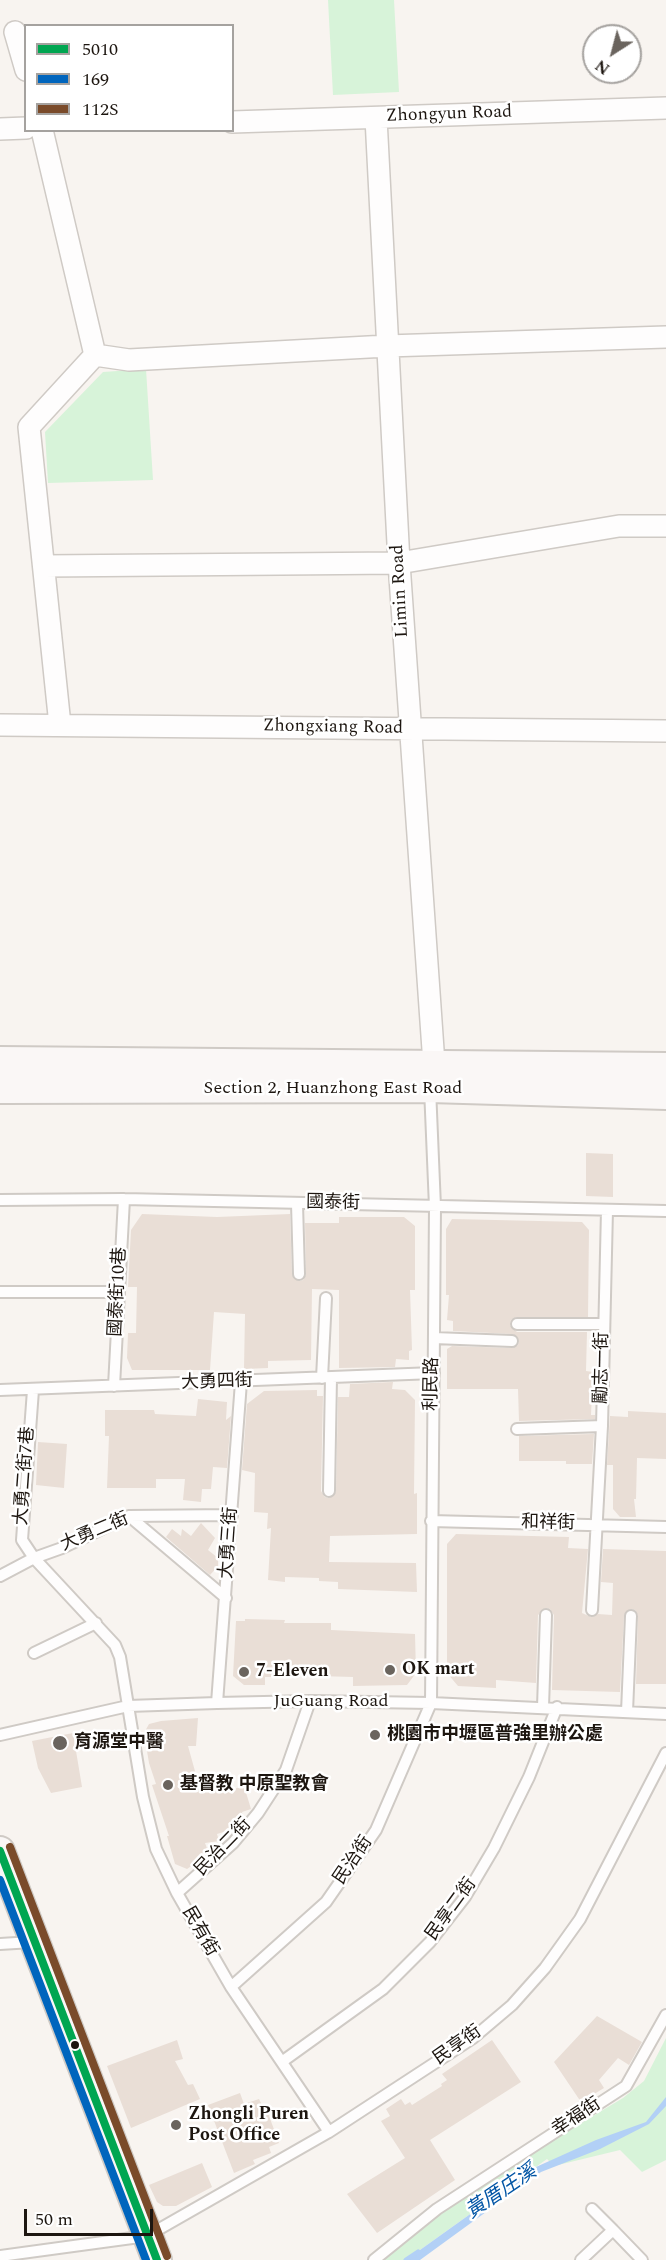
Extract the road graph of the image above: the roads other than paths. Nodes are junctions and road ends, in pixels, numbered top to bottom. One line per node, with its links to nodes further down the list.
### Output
1 (15, 32): 2 (street)
2 (24, 63)
3 (666, 108): 4 (street, Zhongyun Road)
4 (376, 118): 5 (street, Zhongyun Road); 10 (street, Limin Road)
5 (234, 122)
6 (24, 128): 7 (street)
7 (0, 129)
8 (42, 132): 11 (street)
9 (666, 337): 10 (street)
10 (387, 346): 11 (street); 13 (street, Limin Road)
11 (95, 355): 14 (street)
12 (666, 526): 13 (street)
13 (399, 563): 14 (street); 17 (street, Limin Road)
14 (44, 566): 16 (street)
15 (0, 725): 16 (street, Zhongxiang Road)
16 (60, 725): 17 (street, Zhongxiang Road)
17 (409, 729): 18 (street, Zhongxiang Road); 21 (street, Limin Road)
18 (666, 731)
19 (0, 1061): 21 (street, Section 2, Huanzhong East Road)
20 (666, 1067): 21 (street, Section 2, Huanzhong East Road)
21 (432, 1076): 22 (street, Section 2, Huanzhong East Road); 23 (street, Section 2, Huanzhong East Road); 27 (lane, 利民路)
22 (0, 1089)
23 (666, 1095)
24 (124, 1199): 25 (lane, 國泰街); 26 (lane, 國泰街); 32 (lane, 國泰街10巷)
25 (0, 1200)
26 (297, 1204): 27 (lane, 國泰街); 30 (lane)
27 (435, 1207): 28 (lane, 國泰街); 36 (lane, 利民路)
28 (607, 1210): 29 (lane, 國泰街); 35 (lane, 勵志一街)
29 (666, 1210)
30 (298, 1274)
31 (0, 1292): 32 (lane)
32 (119, 1292): 41 (lane, 國泰街10巷)
33 (326, 1298): 39 (lane)
34 (517, 1324): 35 (lane)
35 (604, 1324): 44 (lane, 勵志一街)
36 (434, 1338): 37 (lane); 38 (lane, 利民路)
37 (512, 1341)
38 (434, 1373): 39 (lane, 大勇四街); 49 (lane, 利民路)
39 (327, 1378): 40 (lane, 大勇四街); 46 (lane)
40 (241, 1382): 41 (lane, 大勇四街); 47 (lane, 大勇三街)
41 (114, 1386): 43 (lane, 大勇四街)
42 (0, 1390): 43 (lane, 大勇四街)
43 (33, 1390): 52 (lane, 大勇二街7巷)
44 (602, 1426): 45 (lane); 50 (lane, 勵志一街)
45 (517, 1429)
46 (329, 1491)
47 (232, 1515): 48 (lane, 大勇二街); 54 (lane, 大勇三街)
48 (129, 1516): 52 (lane, 大勇二街); 54 (lane)
49 (431, 1521): 50 (lane, 和祥街); 62 (lane, 利民路)
50 (596, 1525): 51 (lane, 和祥街); 55 (lane, 勵志一街)
51 (666, 1527)
52 (34, 1558): 53 (lane, 大勇二街); 58 (lane, 民有街)
53 (0, 1576)
54 (226, 1598): 61 (lane, 大勇三街)
55 (592, 1610)
56 (546, 1615): 64 (lane)
57 (631, 1616): 66 (lane)
58 (96, 1623): 59 (lane); 63 (lane, 民有街)
59 (34, 1653)
60 (310, 1701): 61 (lane, JuGuang Road); 62 (lane, JuGuang Road); 71 (lane, 民治二街)
61 (217, 1703): 63 (lane, JuGuang Road)
62 (431, 1703): 64 (lane, JuGuang Road); 74 (lane, 民治街)
63 (128, 1706): 68 (lane, JuGuang Road); 71 (lane, 民有街)
64 (543, 1707): 65 (lane, JuGuang Road)
65 (557, 1707): 66 (lane, JuGuang Road); 76 (lane, 民享二街)
66 (627, 1712): 67 (lane, JuGuang Road)
67 (666, 1714)
68 (0, 1735)
69 (666, 1753): 77 (lane, 民享街)
70 (0, 1851): 72 (street)
71 (177, 1893): 74 (lane, 民有街)
72 (33, 1942): 73 (lane); 80 (street)
73 (0, 1944)
74 (231, 1987): 76 (lane, 民有街)
75 (666, 2015): 82 (lane, 幸福街)
76 (283, 2061): 77 (lane, 民有街)
77 (329, 2132): 80 (lane, 民享街)
78 (592, 2209): 79 (lane)
79 (613, 2230): 83 (lane); 84 (lane)
80 (152, 2248): 81 (lane)
81 (0, 2256)
82 (374, 2260)
83 (581, 2260)
84 (642, 2260)

